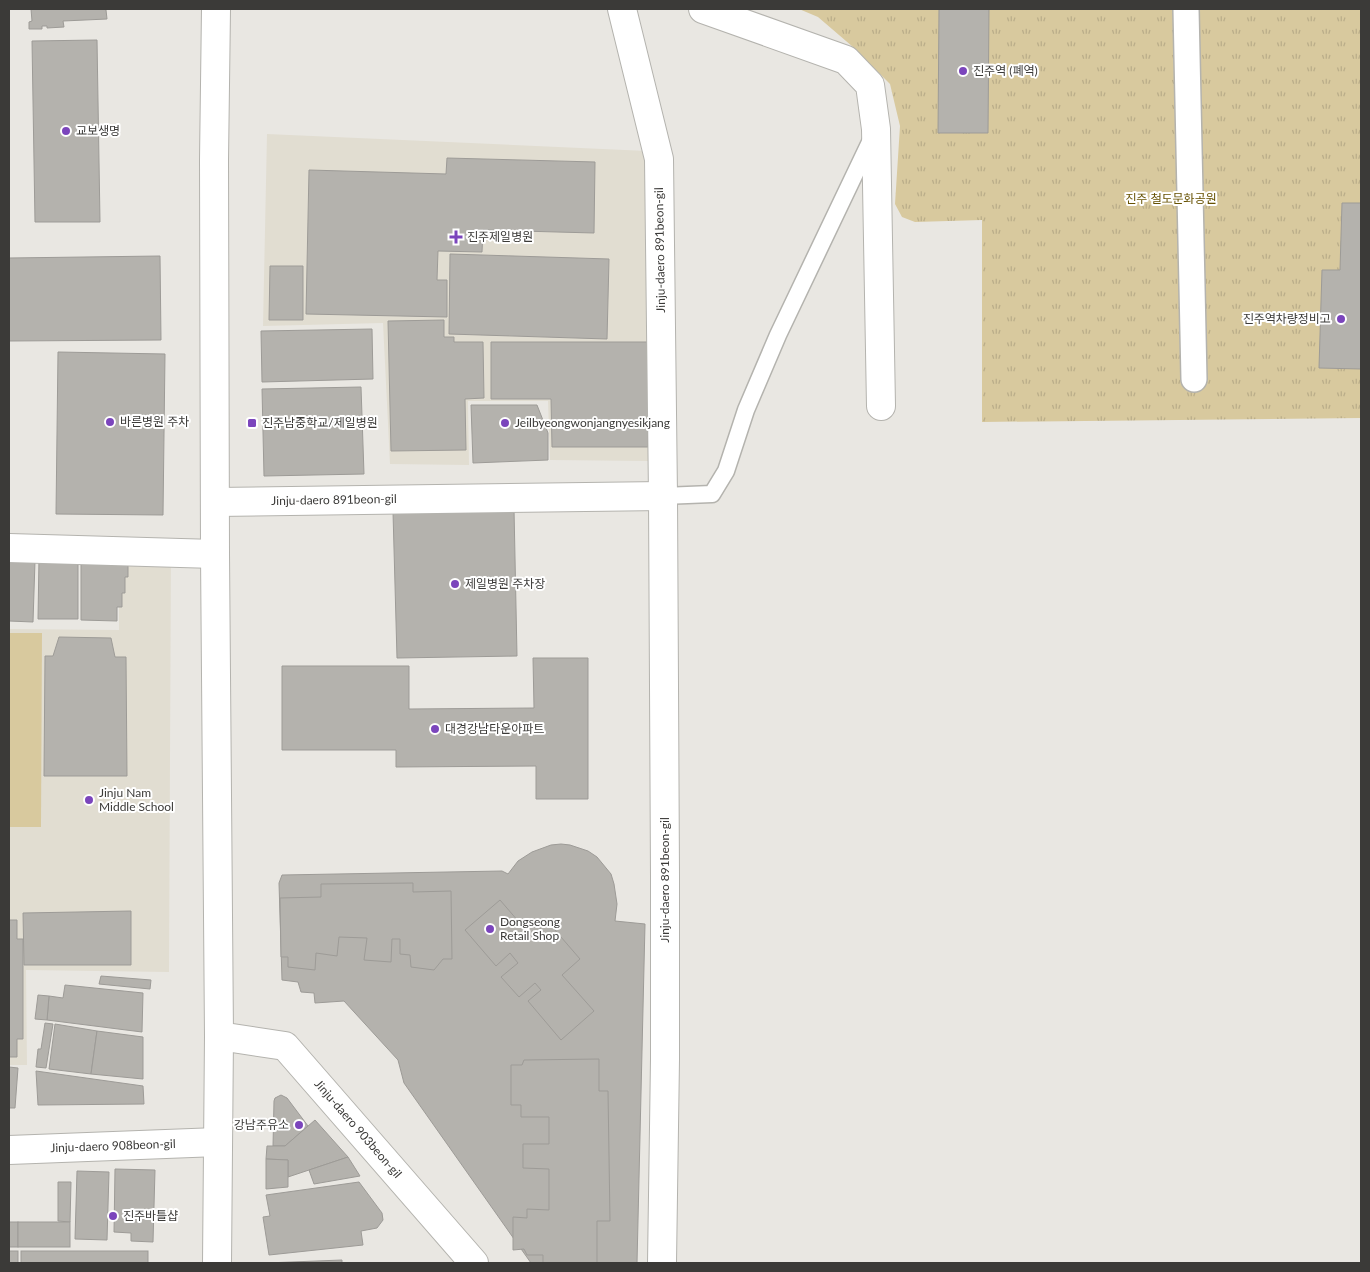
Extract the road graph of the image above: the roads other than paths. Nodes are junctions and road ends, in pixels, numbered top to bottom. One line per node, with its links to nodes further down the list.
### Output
1 (199, 9): 6 (street)
2 (230, 9): 6 (street)
3 (622, 9): 10 (street, Jinju-daero 891beon-gil)
4 (704, 9): 7 (street)
5 (1186, 9): 8 (street)
6 (216, 21): 11 (street)
7 (876, 129): 9 (street); 10 (lane)
8 (1194, 379)
9 (881, 406)
10 (663, 496): 11 (street, Jinju-daero 891beon-gil); 19 (street, Jinju-daero 891beon-gil)
11 (215, 502): 13 (street)
12 (9, 548): 13 (street)
13 (215, 554): 14 (street)
14 (218, 1036): 15 (street); 18 (street, Jinju-daero 903beon-gil)
15 (218, 1142): 16 (street, Jinju-daero 908beon-gil); 17 (street)
16 (9, 1150)
17 (217, 1263)
18 (474, 1263)
19 (662, 1263)

